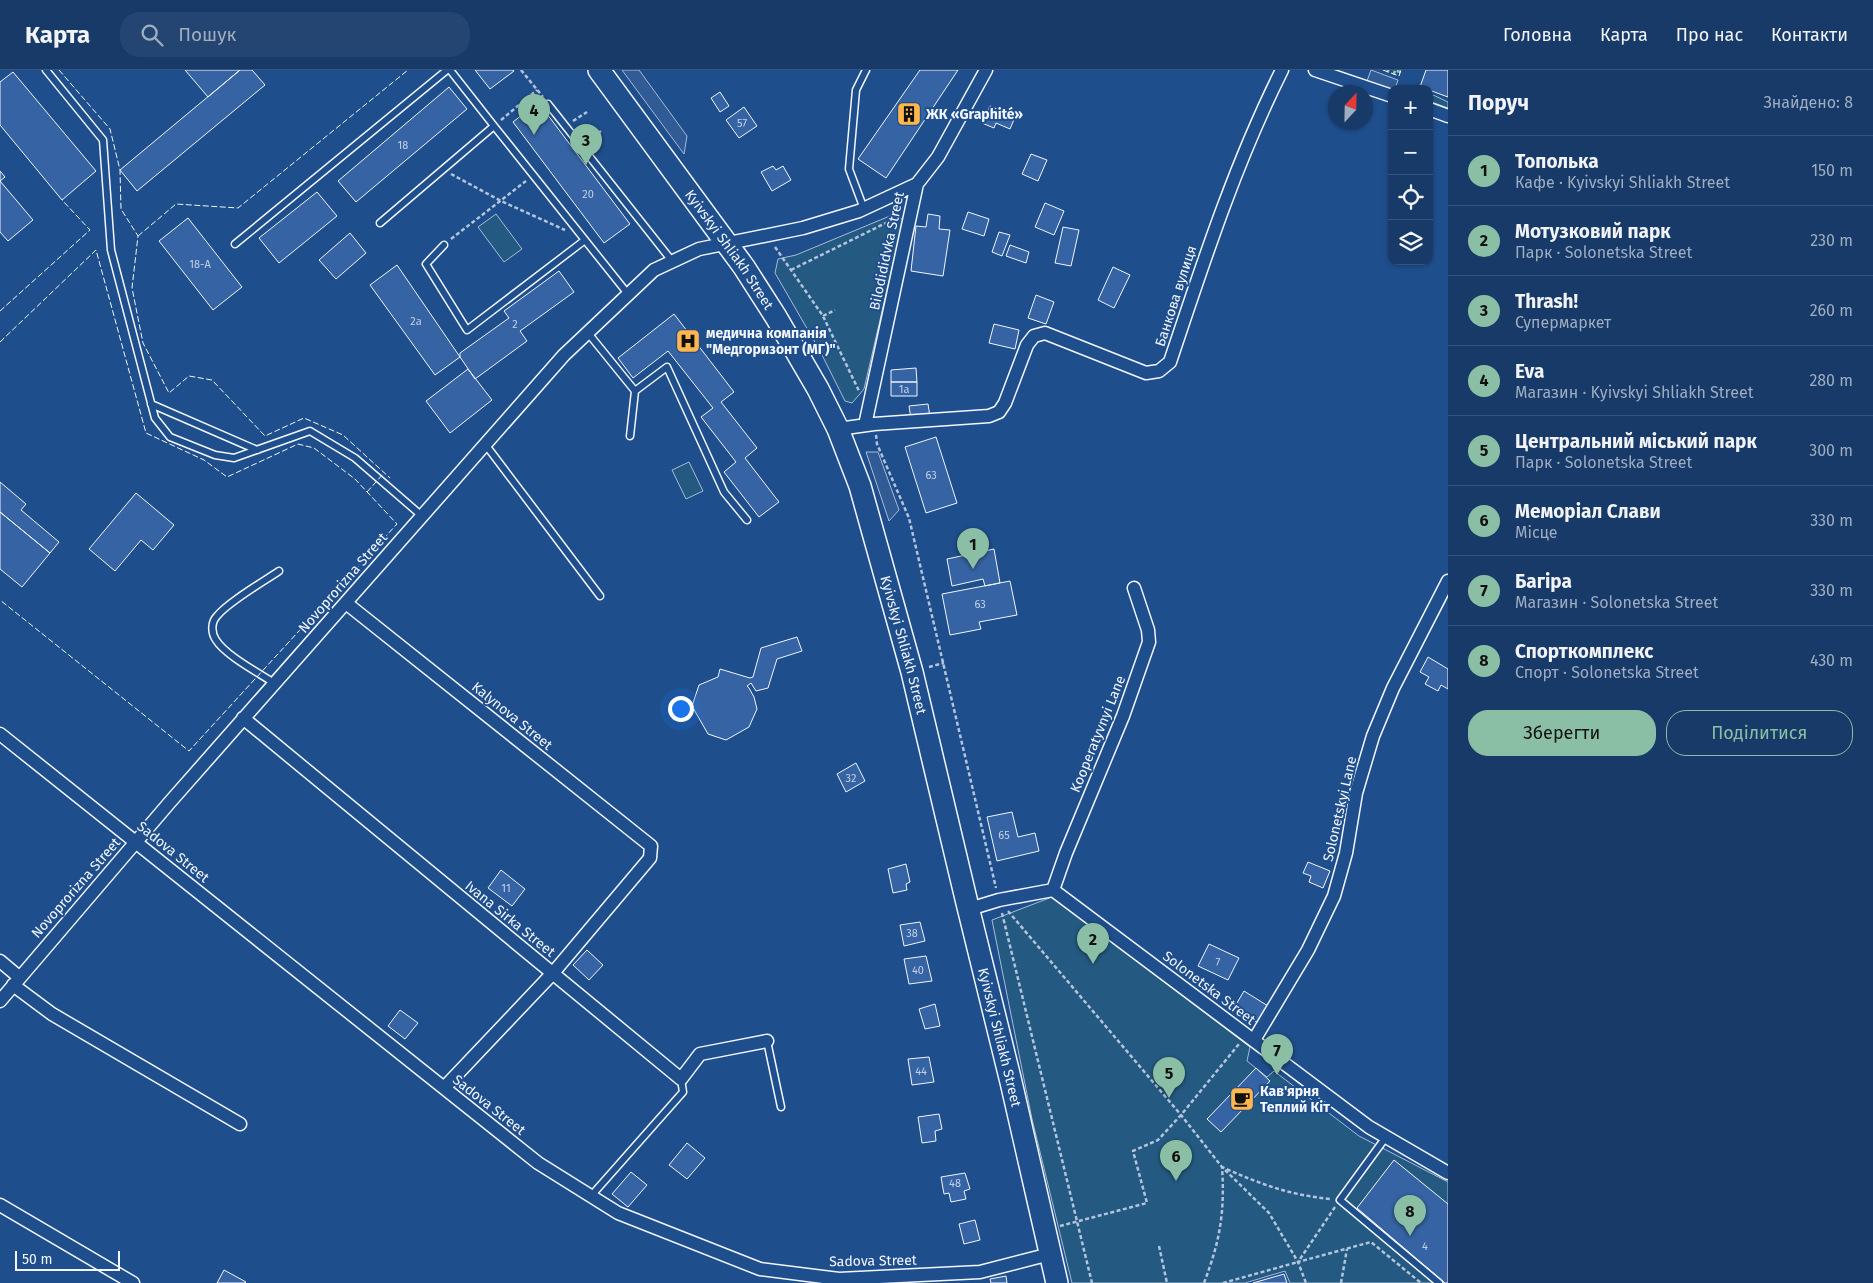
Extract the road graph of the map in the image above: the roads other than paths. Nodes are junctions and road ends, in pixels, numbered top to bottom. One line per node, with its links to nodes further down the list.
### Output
1 (46, 70): 24 (lane)
2 (448, 70): 12 (lane); 18 (lane)
3 (599, 70): 17 (highway, Kyivskyi Shliakh Street)
4 (866, 70): 14 (lane)
5 (986, 70): 13 (street, Bilodididvka Street)
6 (1282, 70): 25 (street, Банкова вулиця)
7 (1315, 70): 8 (street)
8 (1388, 95)
9 (548, 104): 20 (lane)
10 (1433, 110): 11 (street)
11 (1448, 116)
12 (494, 126): 15 (lane); 16 (lane)
13 (917, 184): 14 (street, Novoprorizna Street); 25 (street, Bilodididvka Street)
14 (864, 209): 17 (street, Novoprorizna Street)
15 (380, 223)
16 (585, 240): 19 (lane); 21 (lane)
17 (727, 243): 20 (street, Novoprorizna Street); 26 (highway, Kyivskyi Shliakh Street)
18 (235, 244)
19 (444, 244)
20 (672, 261): 21 (street, Novoprorizna Street)
21 (628, 294): 22 (street, Novoprorizna Street)
22 (588, 333): 23 (lane); 28 (street, Novoprorizna Street)
23 (635, 391): 27 (lane); 31 (lane)
24 (151, 404): 29 (lane); 29 (lane)
25 (870, 425): 26 (street, Банкова вулиця)
26 (838, 429): 42 (highway, Kyivskyi Shliakh Street)
27 (630, 436)
28 (485, 444): 30 (street, Novoprorizna Street); 35 (lane)
29 (257, 450): 30 (lane)
30 (422, 516): 36 (street, Novoprorizna Street)
31 (747, 520)
32 (279, 571): 37 (lane)
33 (1448, 581): 47 (street, Solonetskyi Lane)
34 (1134, 588): 41 (street, Kooperatyvnyi Lane)
35 (600, 596)
36 (346, 603): 37 (street, Novoprorizna Street); 44 (street, Kalynova Street)
37 (274, 684): 38 (street, Novoprorizna Street)
38 (243, 718): 40 (street, Novoprorizna Street); 44 (street, Ivana Sirka Street)
39 (0, 734): 40 (street, Sadova Street)
40 (136, 842): 45 (street, Novoprorizna Street); 50 (street, Sadova Street)
41 (1053, 890): 42 (street); 47 (street, Solonetska Street)
42 (967, 903): 57 (highway, Kyivskyi Shliakh Street)
43 (0, 962): 45 (street)
44 (553, 973): 49 (street, Ivana Sirka Street); 50 (street)
45 (16, 981): 46 (street, Novoprorizna Street); 52 (street)
46 (0, 1001)
47 (1250, 1038): 53 (street, Solonetska Street)
48 (767, 1041): 49 (street); 51 (lane)
49 (681, 1079): 55 (lane)
50 (444, 1088): 55 (street, Sadova Street)
51 (781, 1107)
52 (240, 1124)
53 (1386, 1137): 54 (street, Solonetska Street); 61 (lane)
54 (1448, 1173)
55 (591, 1196): 58 (street, Sadova Street)
56 (0, 1205): 59 (street)
57 (1050, 1254): 58 (street, Sadova Street); 60 (highway, Kyivskyi Shliakh Street)
58 (814, 1280)
59 (133, 1283)
60 (1057, 1283)
61 (1440, 1283)

